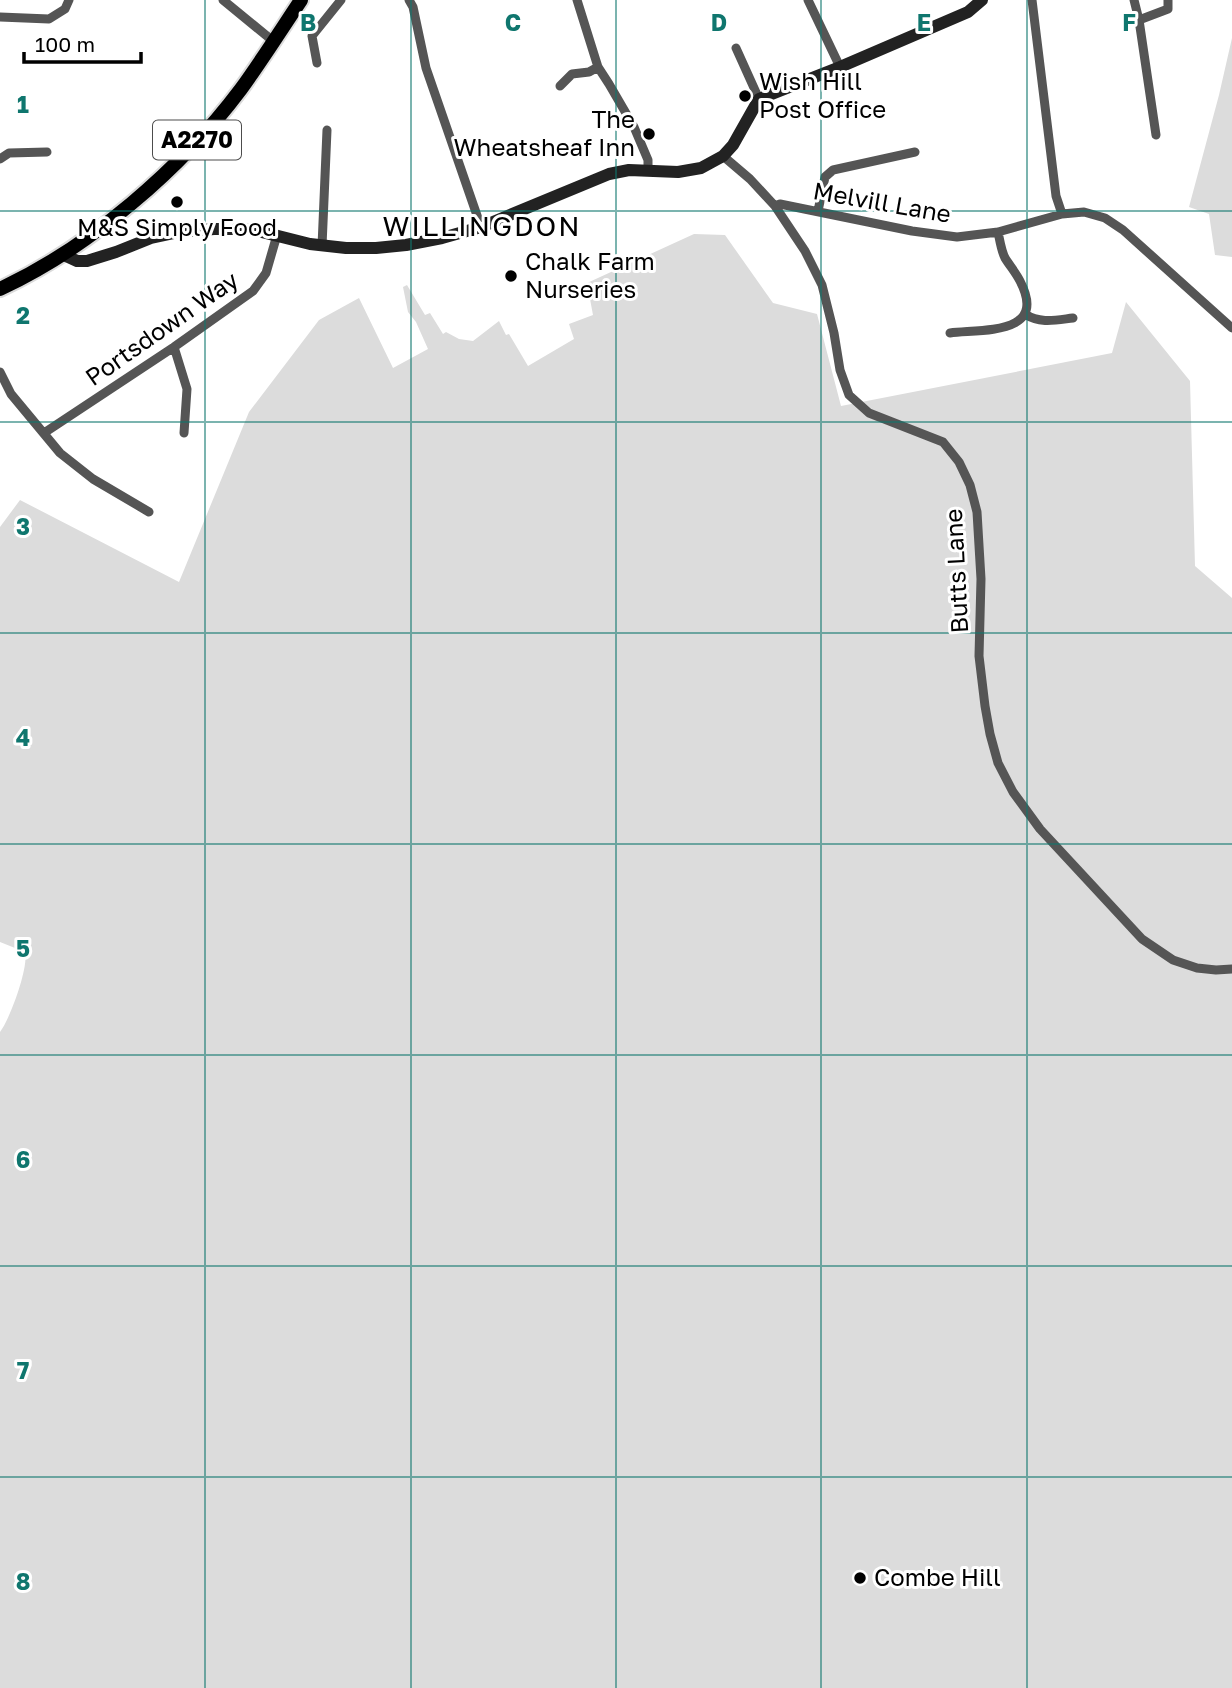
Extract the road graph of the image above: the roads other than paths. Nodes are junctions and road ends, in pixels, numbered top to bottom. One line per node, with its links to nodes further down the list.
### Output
1 (69, 0): 13 (street)
2 (223, 0): 12 (street)
3 (301, 0): 15 (main road, A2270)
4 (341, 0): 17 (street)
5 (409, 0): 32 (street)
6 (577, 0): 19 (street)
7 (808, 0): 18 (street)
8 (982, 0): 18 (street)
9 (1032, 0): 31 (street)
10 (1134, 0): 14 (street)
11 (1168, 0): 14 (street)
12 (234, 3): 15 (street)
13 (0, 17)
14 (1139, 20): 23 (street)
15 (273, 41): 36 (main road, A2270)
16 (736, 48): 21 (street)
17 (317, 63)
18 (840, 67): 21 (street)
19 (598, 68): 20 (street); 28 (street)
20 (560, 86)
21 (760, 99): 26 (street)
22 (327, 130): 35 (street)
23 (1156, 135)
24 (47, 152): 27 (street)
25 (915, 152): 30 (street)
26 (723, 156): 28 (street); 29 (street, Butts Lane)
27 (0, 159)
28 (648, 170): 32 (street)
29 (775, 206): 30 (street, Melvill Lane); 47 (street, Butts Lane)
30 (818, 211): 33 (street, Melvill Lane)
31 (1062, 214): 33 (street, Melvill Lane); 40 (street, Melvill Lane)
32 (481, 227): 35 (street)
33 (998, 232): 38 (street)
34 (277, 235): 35 (street); 36 (street); 42 (street, Portsdown Way)
35 (322, 246)
36 (64, 255): 37 (main road, A2270)
37 (0, 289)
38 (1025, 314): 39 (street); 41 (street)
39 (1073, 318)
40 (1232, 328)
41 (950, 332)
42 (174, 347): 44 (street, Portsdown Way); 45 (street)
43 (0, 372): 44 (street)
44 (44, 433): 46 (street)
45 (184, 433)
46 (149, 512)
47 (1232, 969)

